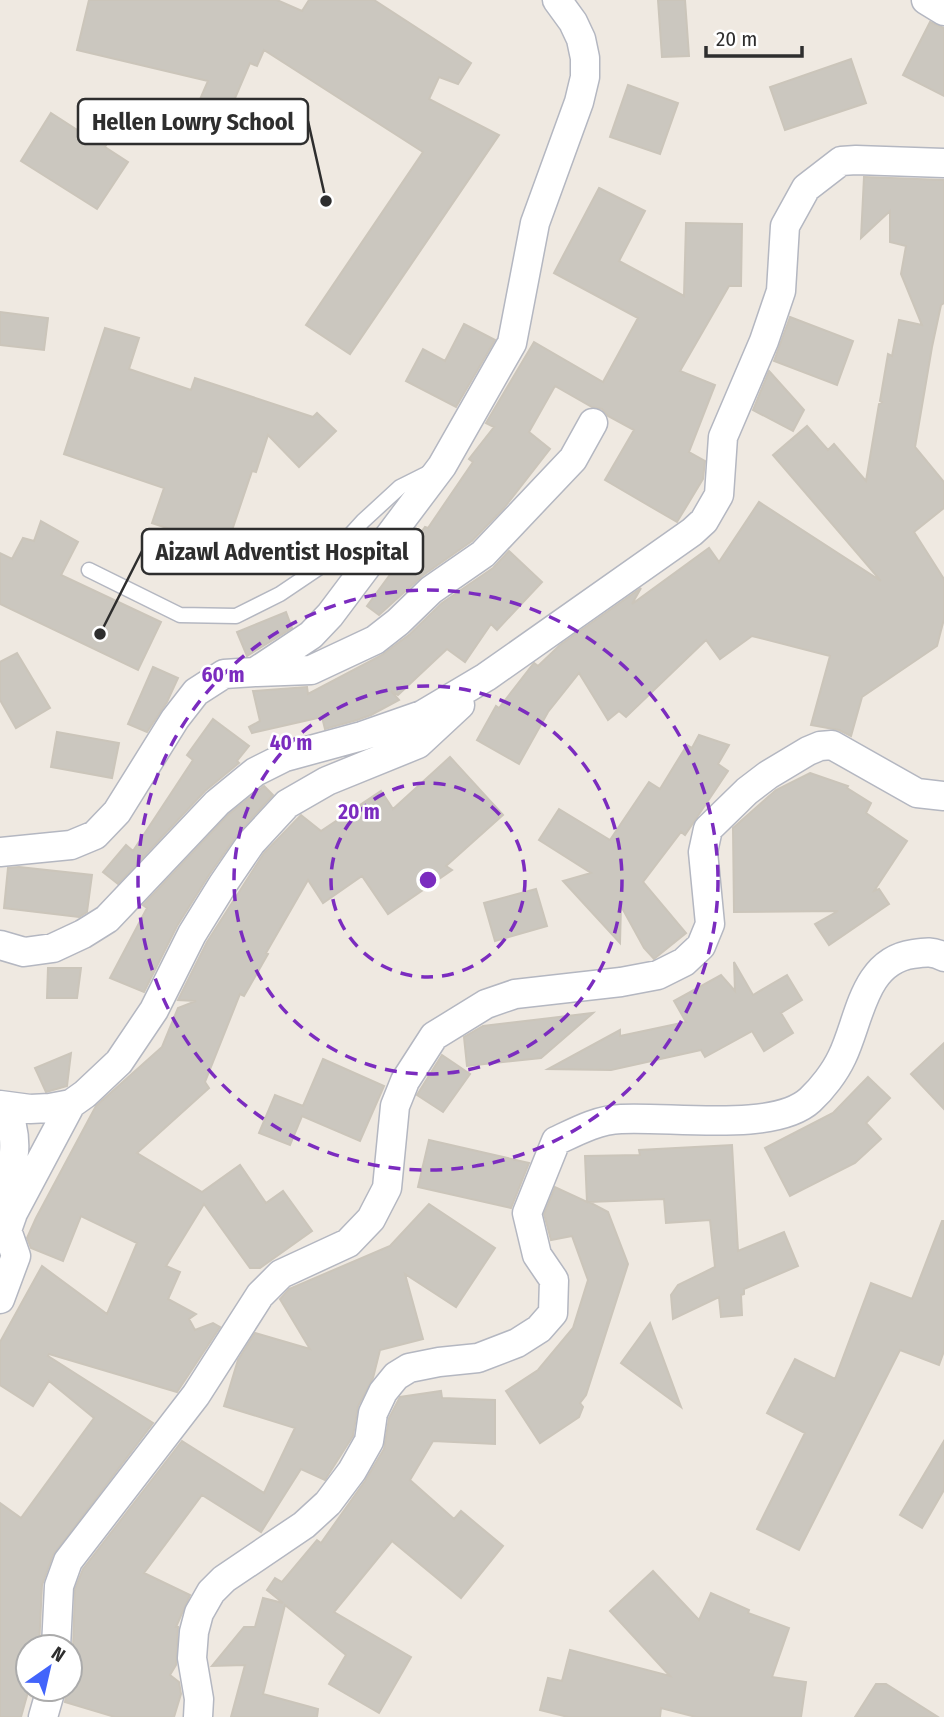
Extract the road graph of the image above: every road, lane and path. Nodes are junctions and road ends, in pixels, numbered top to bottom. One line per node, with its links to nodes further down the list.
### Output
1 (557, 0): 6 (street)
2 (926, 0): 3 (street)
3 (944, 11)
4 (944, 163): 9 (street)
5 (593, 423): 8 (street)
6 (442, 466): 7 (lane); 8 (street)
7 (89, 570)
8 (255, 672): 11 (street)
9 (486, 677): 12 (street); 14 (street)
10 (944, 796): 18 (street)
11 (0, 852)
12 (0, 945)
13 (944, 957): 19 (street)
14 (71, 1104): 15 (street); 17 (street)
15 (2, 1106): 16 (street)
16 (0, 1194)
17 (0, 1299)
18 (57, 1633)
19 (198, 1717)

